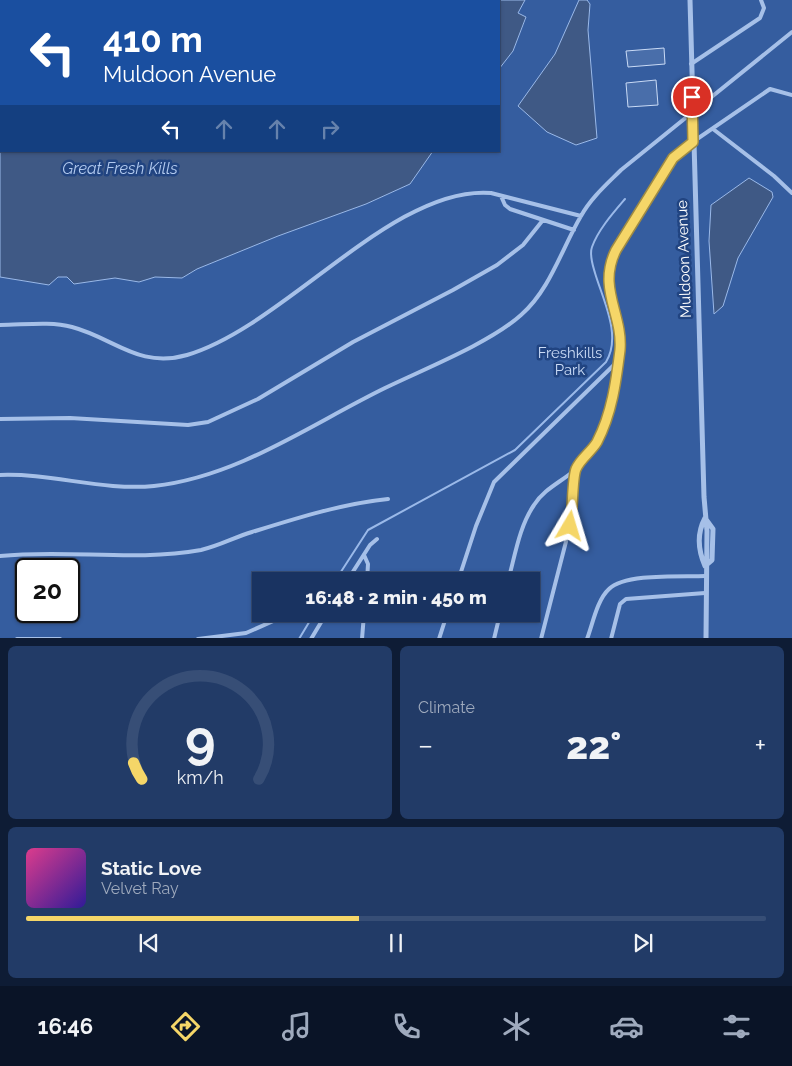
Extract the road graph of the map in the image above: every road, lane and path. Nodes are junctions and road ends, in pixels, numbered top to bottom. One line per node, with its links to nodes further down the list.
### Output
1 (690, 0): 4 (street, Muldoon Avenue)
2 (761, 0): 4 (lane)
3 (792, 32): 6 (lane)
4 (691, 64): 6 (street, Muldoon Avenue)
5 (792, 95): 7 (lane)
6 (692, 114): 8 (street, Muldoon Avenue); 11 (lane)
7 (713, 129): 8 (lane); 9 (lane)
8 (693, 142): 15 (lane); 27 (street, Muldoon Avenue)
9 (792, 193)
10 (501, 196): 11 (lane); 12 (lane); 14 (lane)
11 (580, 216): 13 (lane)
12 (543, 220): 13 (lane); 16 (lane)
13 (574, 230): 18 (lane)
14 (0, 324)
15 (618, 361): 17 (lane); 25 (lane)
16 (0, 419)
17 (576, 469): 26 (lane); 41 (lane)
18 (0, 475)
19 (388, 499): 22 (lane)
20 (377, 539): 21 (lane)
21 (364, 555): 23 (lane); 24 (lane)
22 (0, 556)
23 (353, 572)
24 (368, 572)
25 (461, 572)
26 (510, 572)
27 (705, 576): 28 (street, Muldoon Avenue); 42 (lane)
28 (705, 593): 43 (lane); 44 (street, Muldoon Avenue)
29 (271, 622): 36 (lane)
30 (321, 622): 37 (lane)
31 (363, 622): 38 (lane)
32 (444, 622): 39 (lane)
33 (498, 622): 40 (lane)
34 (17, 638): 35 (lane)
35 (60, 638)
36 (198, 638)
37 (311, 638)
38 (362, 638)
39 (439, 638)
40 (494, 638)
41 (541, 638)
42 (587, 638)
43 (611, 638)
44 (706, 638)

